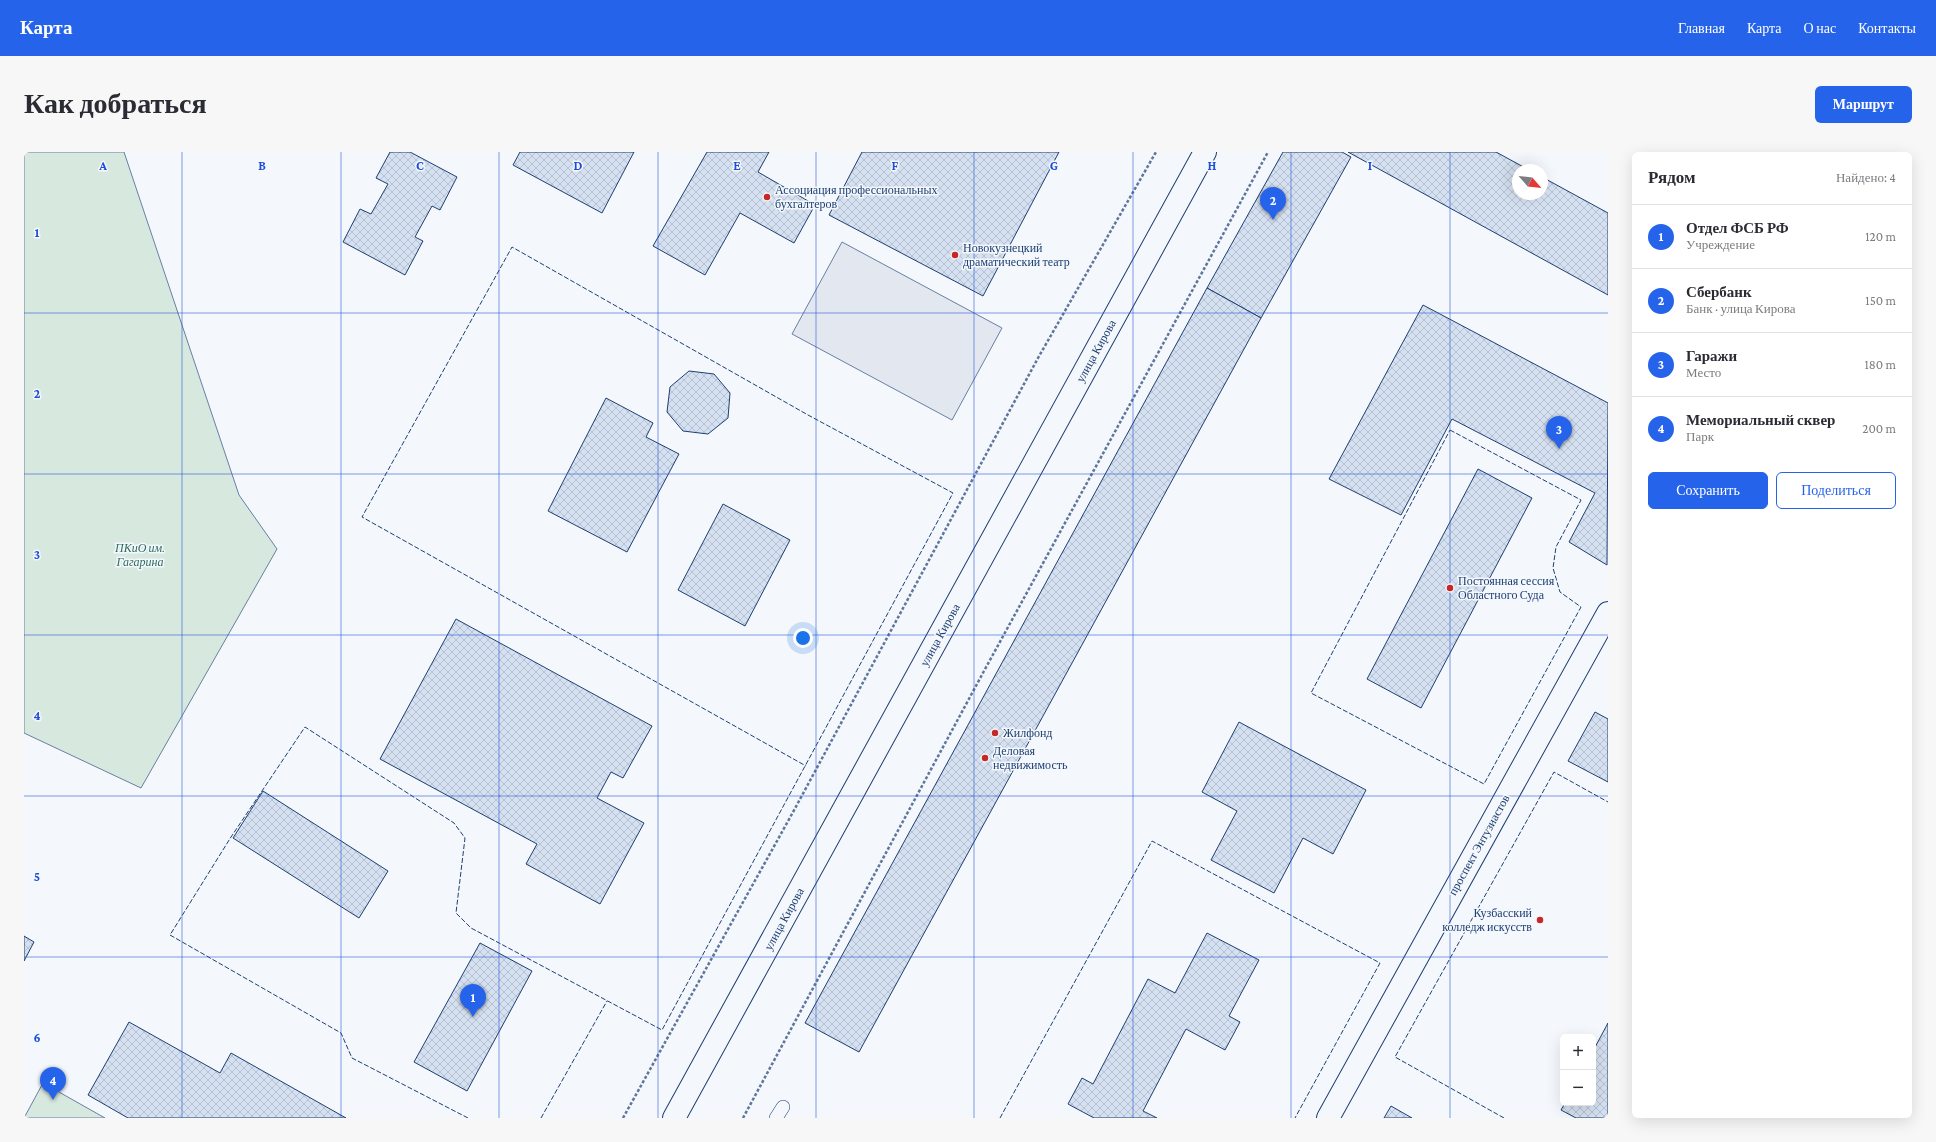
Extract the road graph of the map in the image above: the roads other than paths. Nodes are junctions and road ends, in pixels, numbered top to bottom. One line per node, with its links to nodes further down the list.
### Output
1 (1205, 152): 3 (main road, улица Кирова)
2 (1608, 613): 4 (main road, проспект Энтузиастов)
3 (674, 1118)
4 (1328, 1118)

